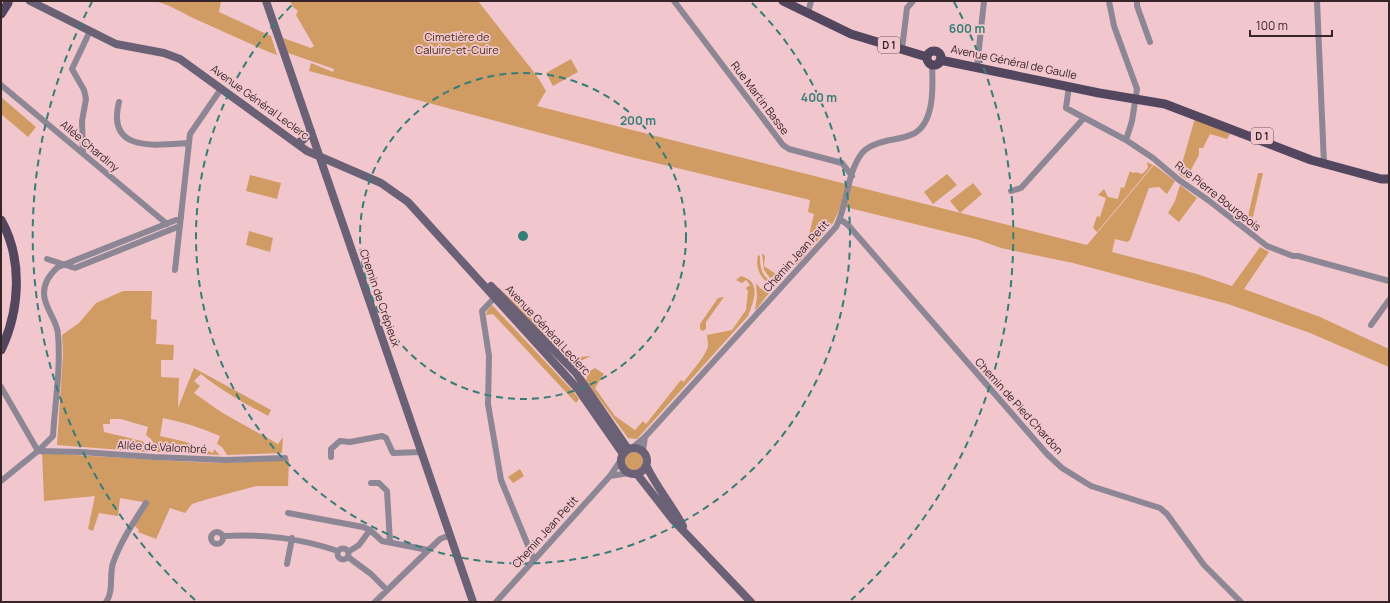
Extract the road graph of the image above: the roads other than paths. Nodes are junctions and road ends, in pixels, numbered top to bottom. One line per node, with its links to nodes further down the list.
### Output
1 (30, 1): 14 (main road, Avenue Général Leclerc)
2 (266, 1): 25 (main road, Chemin de Crépieux)
3 (674, 1): 32 (street, Rue Martin Basse)
4 (783, 1): 12 (main road, Avenue Général de Gaulle / D 1)
5 (811, 1): 12 (street)
6 (913, 1): 16 (street)
7 (984, 1): 18 (street)
8 (1109, 1): 22 (street)
9 (1137, 1): 15 (street)
10 (1316, 1): 31 (street)
11 (7, 2): 13 (main road)
12 (808, 13): 16 (main road, Avenue Général de Gaulle / D 1)
13 (1, 14)
14 (90, 31): 21 (main road, Avenue Général Leclerc); 29 (street)
15 (1150, 42)
16 (902, 49): 17 (main road, Avenue Général de Gaulle / D 1)
17 (933, 60): 18 (main road, Avenue Général de Gaulle / D 1); 32 (street, Chemin Jean Petit)
18 (977, 67): 20 (main road, Avenue Général de Gaulle / D 1)
19 (1, 85): 29 (street, Allée Chardiny)
20 (1069, 86): 22 (main road, Avenue Général de Gaulle / D 1); 24 (street, Rue Pierre Bourgeois)
21 (221, 89): 27 (street); 28 (main road, Avenue Général Leclerc)
22 (1137, 95): 26 (street); 31 (main road, Avenue Général de Gaulle / D 1)
23 (119, 102): 27 (street)
24 (1084, 118): 26 (street, Rue Pierre Bourgeois); 34 (street)
25 (311, 131): 28 (main road); 30 (main road, Chemin de Crépieux)
26 (1126, 140): 44 (street, Rue Pierre Bourgeois)
27 (189, 143): 35 (street)
28 (297, 143): 30 (main road, Avenue Général Leclerc)
29 (83, 153): 38 (street, Allée Chardiny)
30 (319, 156): 45 (main road, Avenue Général Leclerc); 54 (main road, Chemin de Crépieux)
31 (1324, 161): 33 (main road, Avenue Général de Gaulle / D 1)
32 (852, 176): 36 (street, Chemin Jean Petit)
33 (1388, 179)
34 (1011, 191)
35 (181, 218): 38 (street); 39 (street)
36 (840, 219): 51 (street, Chemin Jean Petit); 82 (street, Chemin de Pied Chardon)
37 (1, 220): 49 (main road)
38 (167, 224): 42 (street)
39 (180, 226): 42 (street); 43 (street)
40 (1, 234): 48 (main road)
41 (47, 259): 42 (street)
42 (65, 264): 53 (street)
43 (175, 270)
44 (1389, 282)
45 (496, 296): 55 (main road, Avenue Général Leclerc); 74 (street)
46 (1389, 300): 47 (street)
47 (1371, 325)
48 (1, 333)
49 (1, 350)
50 (1, 387): 53 (street)
51 (646, 437): 52 (street, Chemin Jean Petit); 55 (street, Chemin Jean Petit)
52 (643, 450): 55 (main road); 58 (main road)
53 (38, 451): 57 (street, Allée de Valombré); 61 (street)
54 (422, 452): 56 (street); 66 (main road, Chemin de Crépieux)
55 (626, 453): 59 (main road); 60 (street, Chemin Jean Petit)
56 (331, 457)
57 (285, 458)
58 (646, 466): 59 (main road); 68 (main road)
59 (633, 473): 60 (street); 68 (main road)
60 (610, 476): 74 (street, Chemin Jean Petit)
61 (1, 481)
62 (371, 483): 70 (street)
63 (146, 503): 77 (street)
64 (288, 513): 65 (street)
65 (370, 530): 70 (street); 73 (street)
66 (450, 535): 71 (street); 79 (main road, Chemin de Crépieux)
67 (223, 536): 69 (street)
68 (688, 536): 81 (main road)
69 (292, 538): 72 (street); 75 (street)
70 (390, 542): 71 (street)
71 (428, 550): 76 (street)
72 (338, 551): 73 (street); 73 (street)
73 (348, 554): 76 (street)
74 (534, 560): 80 (street, Chemin Jean Petit)
75 (287, 564)
76 (386, 590): 78 (street)
77 (106, 602)
78 (374, 602)
79 (473, 602)
80 (496, 602)
81 (750, 602)
82 (1242, 602)

